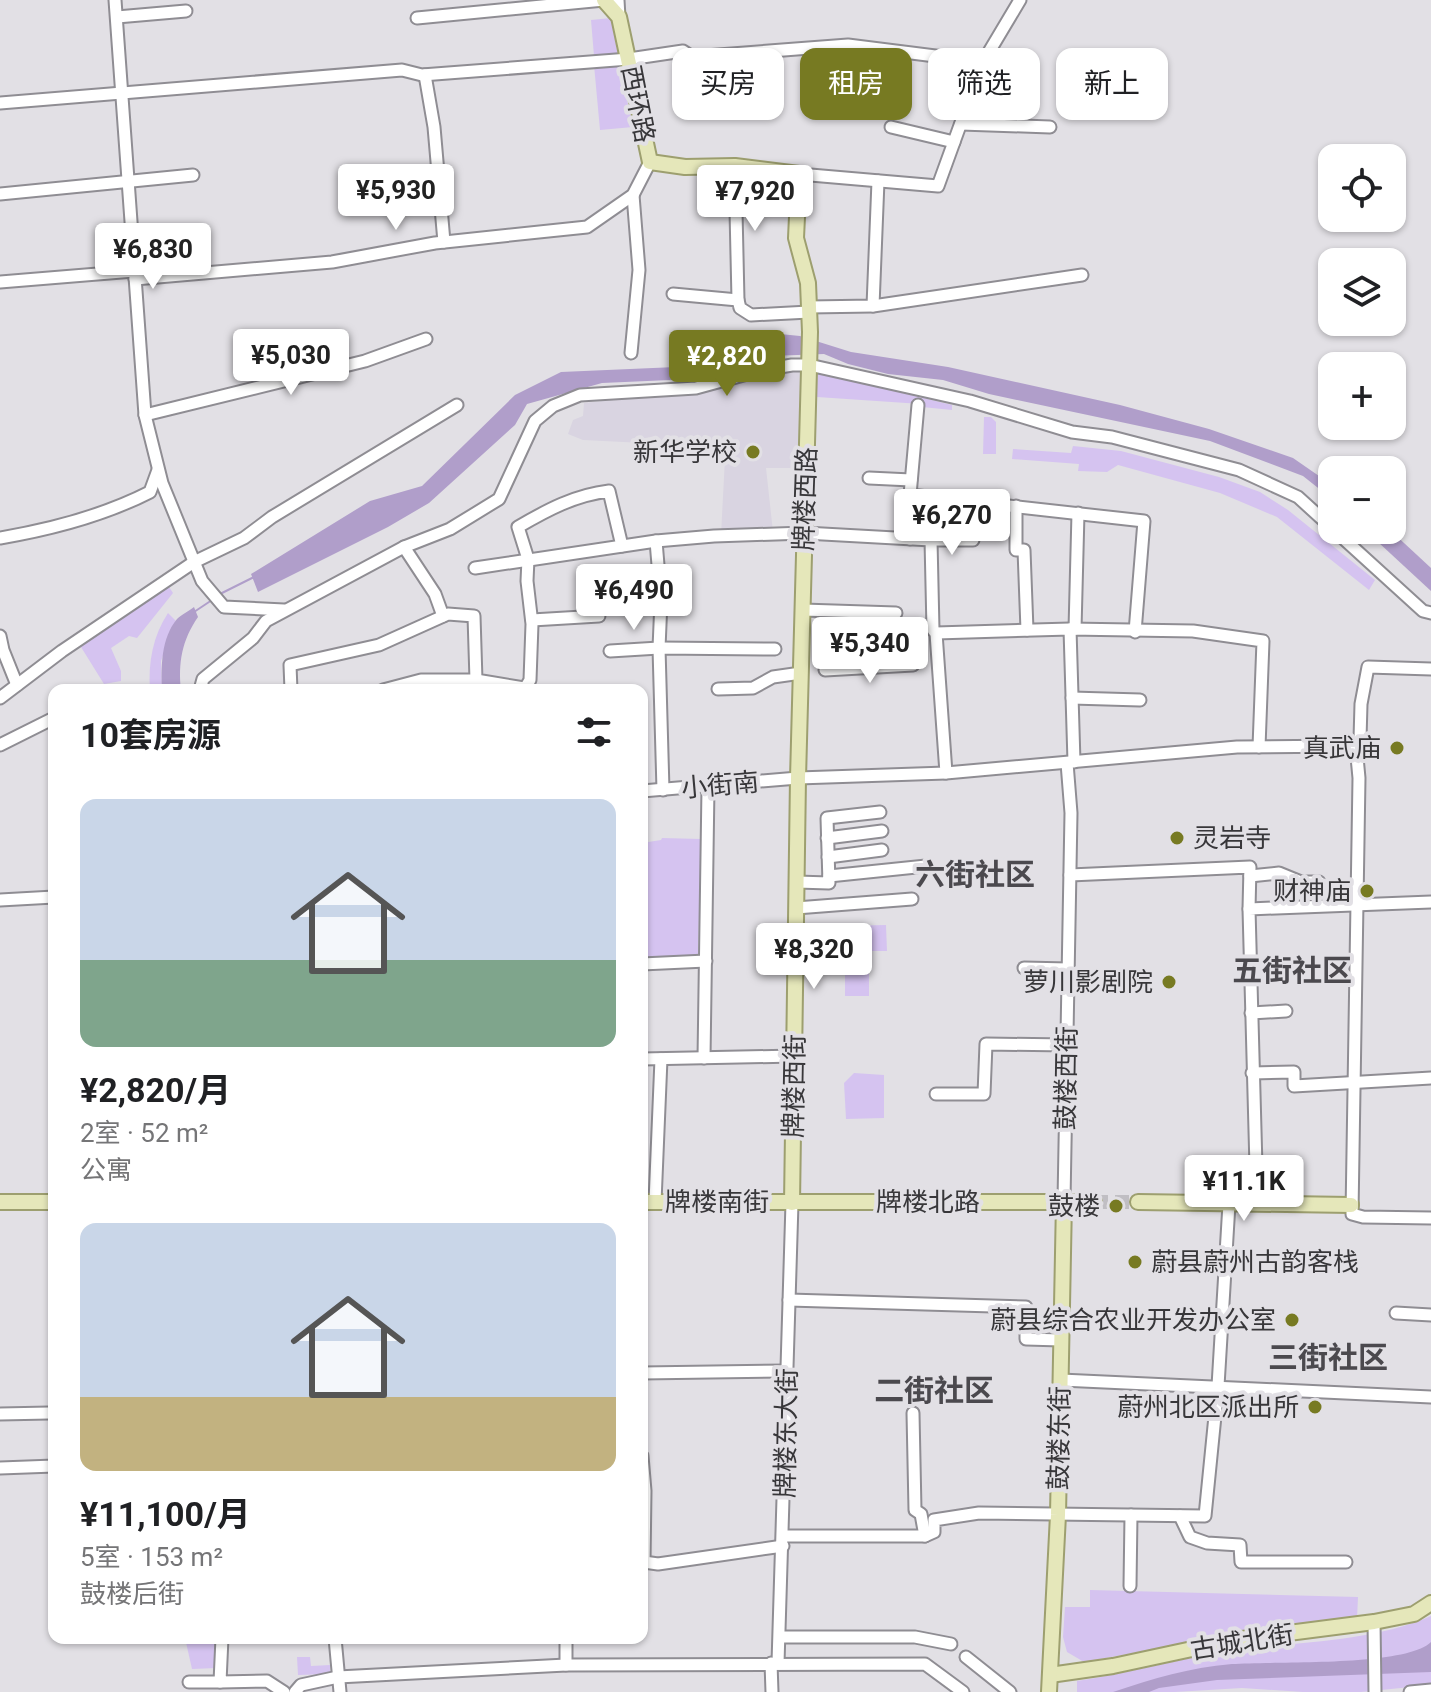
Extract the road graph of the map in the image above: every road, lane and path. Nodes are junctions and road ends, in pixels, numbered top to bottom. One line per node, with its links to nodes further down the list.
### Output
1 (115, 0): 6 (street)
2 (604, 0): 7 (main road, 西环路); 8 (street)
3 (618, 0): 7 (street)
4 (1020, 0): 9 (street)
5 (186, 11): 6 (street)
6 (117, 17): 13 (street)
7 (619, 17): 11 (main road, 西环路)
8 (417, 18)
9 (991, 48)
10 (928, 55): 11 (street)
11 (629, 59): 12 (street); 20 (main road, 西环路)
12 (425, 75): 13 (street); 28 (street)
13 (122, 94): 14 (street); 24 (street)
14 (0, 103)
15 (962, 120): 16 (street)
16 (961, 124): 18 (street); 19 (street)
17 (891, 127): 19 (street)
18 (1050, 127)
19 (954, 142): 25 (street)
20 (650, 162): 21 (main road, 西环路); 27 (street)
21 (735, 166): 22 (main road, 西环路); 33 (street)
22 (799, 174): 25 (street); 35 (main road, 牌楼西路)
23 (193, 175): 24 (street)
24 (128, 181): 26 (street); 29 (street)
25 (878, 181): 34 (street)
26 (0, 194)
27 (633, 195): 28 (street); 37 (street)
28 (444, 242): 29 (street)
29 (134, 275): 31 (street); 41 (street)
30 (1082, 275): 34 (street)
31 (0, 282)
32 (673, 294): 33 (street)
33 (738, 300): 35 (street)
34 (873, 306): 35 (street)
35 (809, 310): 38 (main road, 牌楼西路)
36 (426, 339): 41 (street)
37 (631, 353)
38 (809, 364): 48 (street); 49 (main road, 牌楼西路); 57 (street)
39 (457, 405): 59 (street)
40 (918, 405): 44 (street)
41 (145, 415): 42 (street)
42 (158, 469): 50 (street); 59 (street)
43 (869, 478): 44 (street)
44 (911, 480): 45 (street)
45 (910, 495): 46 (street); 51 (street)
46 (1016, 506): 47 (street); 69 (street)
47 (1078, 513): 68 (street, 鼓楼西街); 70 (street)
48 (1318, 515)
49 (805, 533): 51 (street); 54 (street); 62 (main road, 牌楼西路)
50 (0, 538)
51 (910, 539): 52 (street)
52 (931, 540): 53 (street); 71 (street)
53 (973, 540)
54 (656, 541): 56 (street); 73 (street)
55 (1349, 544): 64 (street)
56 (622, 546): 58 (street); 58 (street)
57 (404, 547): 61 (street); 65 (street)
58 (528, 559): 60 (street); 67 (street)
59 (194, 562): 61 (street); 86 (street)
60 (475, 568)
61 (285, 610): 81 (street)
62 (803, 610): 63 (street); 79 (main road, 牌楼西路)
63 (896, 613)
64 (1431, 613)
65 (443, 616): 80 (street); 82 (street)
66 (599, 616): 67 (street)
67 (532, 620): 85 (street)
68 (1072, 629): 69 (street); 70 (street); 89 (street, 鼓楼西街)
69 (1027, 630): 71 (street)
70 (1135, 632): 93 (street)
71 (936, 633): 96 (street)
72 (0, 636): 86 (street)
73 (659, 648): 74 (street); 75 (street); 99 (street)
74 (775, 649)
75 (610, 651)
76 (913, 665): 78 (street)
77 (1431, 669): 94 (street)
78 (825, 670)
79 (805, 671): 87 (street); 97 (main road, 牌楼西路)
80 (476, 680): 83 (street); 84 (street)
81 (202, 684)
82 (291, 684)
83 (406, 684)
84 (497, 684)
85 (527, 684)
86 (17, 685): 88 (street)
87 (718, 689)
88 (0, 698)
89 (1072, 698): 90 (street); 95 (street, 鼓楼西街)
90 (1140, 700)
91 (48, 721): 92 (street)
92 (0, 745)
93 (1259, 747): 94 (street, 小街南); 95 (street, 小街南)
94 (1353, 752): 116 (street)
95 (1071, 763): 96 (street, 小街南); 107 (street, 鼓楼西街)
96 (946, 773): 97 (street, 小街南)
97 (798, 778): 98 (street, 小街南); 110 (main road, 牌楼西街)
98 (708, 787): 99 (street, 小街南); 119 (street)
99 (663, 790): 100 (street, 小街南)
100 (648, 791)
101 (880, 812): 103 (street)
102 (882, 831): 103 (street)
103 (827, 838): 105 (street)
104 (882, 850): 105 (street)
105 (828, 857): 108 (street)
106 (926, 866): 108 (street)
107 (1070, 875): 109 (street); 122 (street, 鼓楼西街)
108 (829, 876): 110 (street)
109 (1250, 876): 111 (street); 118 (street)
110 (797, 882): 117 (main road, 牌楼西街)
111 (1319, 882)
112 (48, 897): 114 (street)
113 (912, 899): 117 (street)
114 (0, 900)
115 (1431, 902): 116 (street)
116 (1357, 906): 118 (street); 132 (street)
117 (796, 908): 126 (main road, 牌楼西街)
118 (1249, 909): 124 (street)
119 (706, 961): 120 (street); 127 (street)
120 (648, 964)
121 (1024, 968): 122 (street)
122 (1068, 969): 125 (street, 鼓楼西街)
123 (1286, 1011): 124 (street)
124 (1251, 1013): 130 (street)
125 (1067, 1045): 133 (street); 134 (street, 鼓楼西街)
126 (794, 1056): 127 (street); 140 (main road, 牌楼西街)
127 (704, 1058): 129 (street)
128 (648, 1059): 129 (street)
129 (661, 1059): 137 (street)
130 (1252, 1073): 132 (street); 142 (street)
131 (1431, 1078): 132 (street)
132 (1353, 1082): 143 (street)
133 (936, 1094)
134 (1064, 1201): 138 (main road, 牌楼北路); 140 (main road, 牌楼北路); 148 (main road, 鼓楼东街)
135 (0, 1202): 136 (main road)
136 (48, 1202)
137 (648, 1202): 140 (main road, 牌楼南街)
138 (1094, 1202)
139 (1138, 1202): 141 (main road)
140 (792, 1203): 145 (street, 牌楼东大街)
141 (1229, 1204): 142 (main road); 152 (street)
142 (1257, 1204): 143 (main road)
143 (1351, 1205): 144 (street)
144 (1431, 1218)
145 (789, 1300): 148 (street); 149 (street, 牌楼东大街)
146 (1396, 1313): 147 (street)
147 (1431, 1315)
148 (1061, 1340): 151 (main road, 鼓楼东街)
149 (787, 1371): 150 (street); 163 (street, 牌楼东大街)
150 (648, 1373)
151 (1061, 1380): 152 (street); 159 (main road, 鼓楼东街)
152 (1218, 1386): 153 (street); 161 (street)
153 (1431, 1397)
154 (48, 1413): 156 (street)
155 (913, 1413): 162 (street)
156 (0, 1414)
157 (48, 1466): 158 (street)
158 (0, 1468)
159 (1058, 1515): 160 (street); 162 (street); 177 (main road, 鼓楼东街)
160 (1131, 1515): 161 (street); 166 (street)
161 (1180, 1516): 164 (street)
162 (925, 1536): 163 (street)
163 (783, 1541): 165 (street); 169 (street, 牌楼东大街)
164 (1346, 1562)
165 (648, 1564)
166 (1130, 1586)
167 (1431, 1603): 168 (main road, 古城北街)
168 (1374, 1628): 177 (main road, 古城北街); 182 (street)
169 (781, 1637): 173 (street); 175 (street, 牌楼东大街)
170 (222, 1644): 180 (street)
171 (335, 1644): 178 (street)
172 (566, 1644): 176 (street)
173 (951, 1644)
174 (966, 1657): 188 (street)
175 (775, 1663): 176 (street); 186 (street, 牌楼东大街); 187 (street)
176 (566, 1665): 178 (street)
177 (1050, 1675): 189 (main road, 鼓楼东街)
178 (338, 1677): 184 (street); 185 (street)
179 (189, 1682): 180 (street)
180 (220, 1682): 183 (street)
181 (1431, 1690): 190 (street)
182 (1375, 1691)
183 (284, 1692)
184 (295, 1692)
185 (340, 1692)
186 (772, 1692)
187 (963, 1692)
188 (1010, 1692)
189 (1049, 1692)
190 (1410, 1692)

